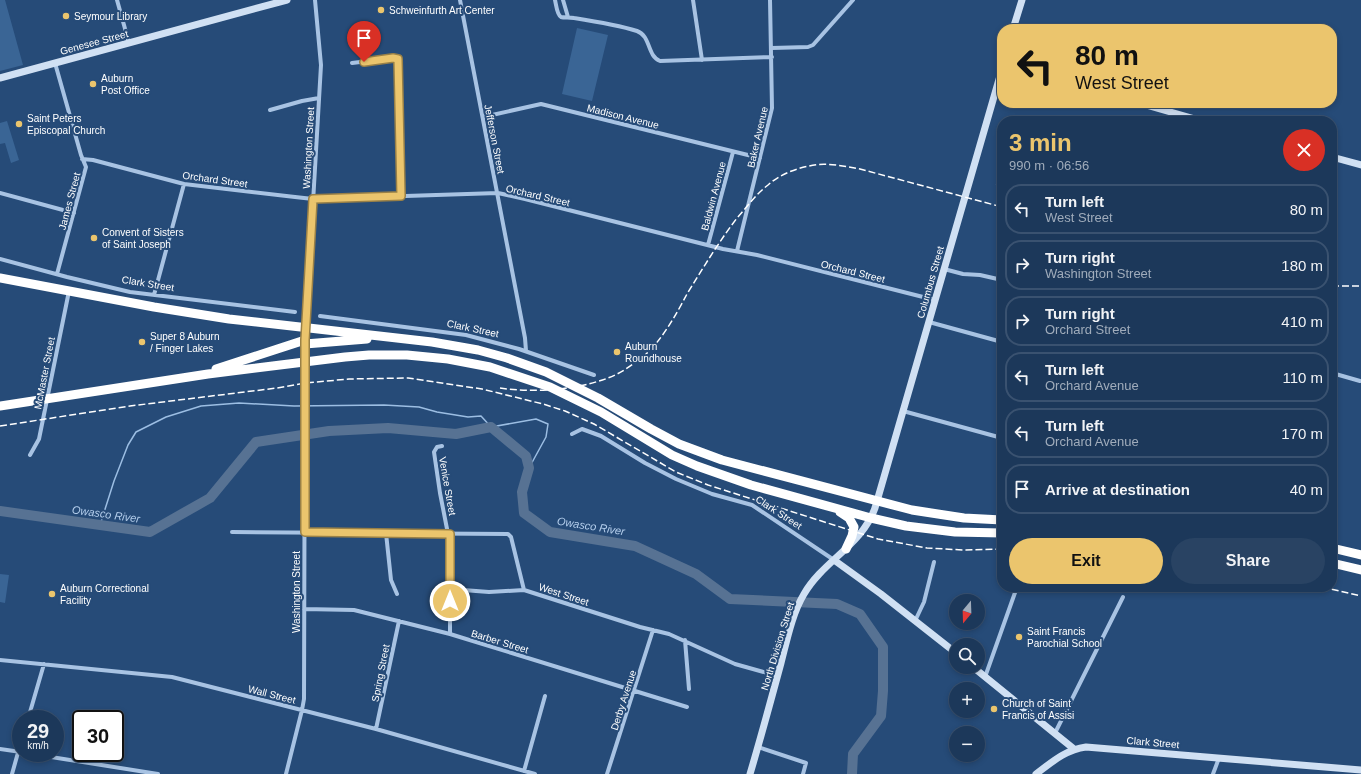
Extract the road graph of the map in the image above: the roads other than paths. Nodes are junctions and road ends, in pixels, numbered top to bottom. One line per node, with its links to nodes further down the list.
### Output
1 (117, 0): 13 (street)
2 (287, 0): 13 (street, Genesee Street)
3 (315, 0): 21 (street, Washington Street)
4 (460, 0): 25 (street, Jefferson Street)
5 (555, 0): 11 (street)
6 (563, 0): 11 (street)
7 (693, 0): 16 (street)
8 (770, 0): 14 (street, Baker Avenue)
9 (853, 0): 14 (street)
10 (1022, 0): 12 (street)
11 (568, 17): 16 (street)
12 (1015, 24)
13 (129, 43): 17 (street, Genesee Street)
14 (772, 48): 15 (street, Baker Avenue)
15 (772, 57): 16 (street); 27 (street, Baker Avenue)
16 (702, 60)
17 (55, 63): 19 (street, Genesee Street); 29 (street, James Street)
18 (352, 64): 34 (street)
19 (0, 78)
20 (997, 86): 40 (street, Columbus Street)
21 (319, 98): 23 (street); 35 (street, Washington Street)
22 (1156, 108): 24 (street)
23 (270, 110)
24 (1184, 116)
25 (483, 117): 26 (street, Madison Avenue); 33 (street, Jefferson Street)
26 (733, 152): 27 (street, Madison Avenue); 37 (street, Baldwin Avenue)
27 (760, 158): 38 (street, Baker Avenue)
28 (1337, 158): 30 (street)
29 (82, 159): 31 (street, Orchard Street); 36 (street, James Street)
30 (1361, 165)
31 (184, 184): 35 (street, Orchard Street); 47 (street)
32 (0, 193): 36 (street)
33 (498, 193): 34 (street, Orchard Street); 37 (street, Orchard Street); 56 (street, Jefferson Street)
34 (401, 196): 35 (street, Orchard Street)
35 (313, 199): 52 (street, Washington Street)
36 (74, 213): 42 (street, James Street)
37 (708, 245): 38 (street, Orchard Street)
38 (737, 251): 48 (street, Orchard Street)
39 (0, 259): 42 (street, Clark Street)
40 (944, 269): 44 (street); 48 (street, Columbus Street)
41 (0, 272): 45 (highway)
42 (57, 274): 47 (street, Clark Street)
43 (0, 278): 45 (highway)
44 (997, 279)
45 (19, 281): 46 (highway)
46 (69, 291): 52 (highway); 62 (street, McMaster Street)
47 (154, 295): 49 (street, Clark Street)
48 (935, 300): 51 (street, Columbus Street)
49 (295, 312)
50 (320, 316): 56 (street, Clark Street)
51 (929, 322): 54 (street); 64 (street, Columbus Street)
52 (305, 327): 53 (highway); 55 (street, Washington Street)
53 (381, 337): 55 (highway); 69 (highway)
54 (997, 341)
55 (305, 342): 57 (street, Washington Street); 58 (highway)
56 (526, 351): 60 (street, Clark Street)
57 (305, 362): 58 (highway); 70 (highway); 74 (street, Washington Street)
58 (208, 374): 62 (highway)
59 (1337, 374): 61 (street)
60 (594, 375)
61 (1360, 381)
62 (48, 398): 63 (highway); 68 (street, McMaster Street)
63 (0, 406)
64 (903, 411): 66 (street); 69 (street, Columbus Street)
65 (572, 434): 81 (street, Clark Street)
66 (997, 437)
67 (442, 446): 77 (street, Venice Street)
68 (30, 455)
69 (878, 501): 71 (street, North Division Street); 72 (highway)
70 (830, 507): 71 (highway); 78 (highway)
71 (871, 518): 76 (highway); 78 (street, North Division Street)
72 (997, 520)
73 (232, 532): 74 (street, West Street)
74 (305, 532): 75 (street, West Street); 90 (street, Washington Street)
75 (386, 533): 77 (street, West Street); 88 (street)
76 (997, 533)
77 (449, 534): 85 (street, Venice Street); 86 (street, West Street)
78 (846, 549): 81 (street, North Division Street)
79 (1337, 549): 80 (highway)
80 (1361, 555)
81 (834, 560): 92 (street, Clark Street); 100 (street, North Division Street)
82 (934, 562): 92 (street)
83 (1337, 564): 84 (highway)
84 (1361, 570)
85 (450, 589): 86 (street); 94 (street, Venice Street)
86 (524, 590): 93 (street, West Street)
87 (1015, 592): 101 (street)
88 (397, 594)
89 (1123, 597): 109 (street)
90 (304, 609): 91 (street, Barber Street); 107 (street, Washington Street)
91 (399, 621): 94 (street, Barber Street); 108 (street, Spring Street)
92 (915, 621): 96 (street, Clark Street)
93 (653, 630): 95 (street, West Street); 103 (street, Derby Avenue)
94 (450, 634): 103 (street, Barber Street)
95 (685, 640): 100 (street, West Street); 102 (street)
96 (949, 648)
97 (0, 660): 98 (street, Wall Street)
98 (44, 664): 106 (street); 107 (street, Wall Street)
99 (981, 674): 101 (street)
100 (778, 676): 110 (street, North Division Street)
101 (985, 677): 109 (street)
102 (689, 689)
103 (634, 690): 105 (street, Barber Street); 123 (street, Derby Avenue)
104 (545, 696): 118 (street)
105 (687, 707)
106 (31, 710)
107 (302, 710): 108 (street, Wall Street); 121 (street, Washington Street)
108 (376, 729): 118 (street, Wall Street)
109 (1055, 733): 112 (street)
110 (758, 747): 124 (street, North Division Street); 125 (street)
111 (0, 749): 113 (street)
112 (1074, 749): 114 (street, Clark Street); 126 (street)
113 (12, 751)
114 (1220, 758): 117 (street, Clark Street); 127 (street)
115 (64, 759): 120 (street)
116 (16, 762): 119 (street)
117 (1361, 770)
118 (524, 771): 122 (street, Wall Street)
119 (12, 774)
120 (158, 774)
121 (286, 774)
122 (535, 774)
123 (607, 774)
124 (750, 774)
125 (803, 774)
126 (1036, 774)
127 (1213, 774)

